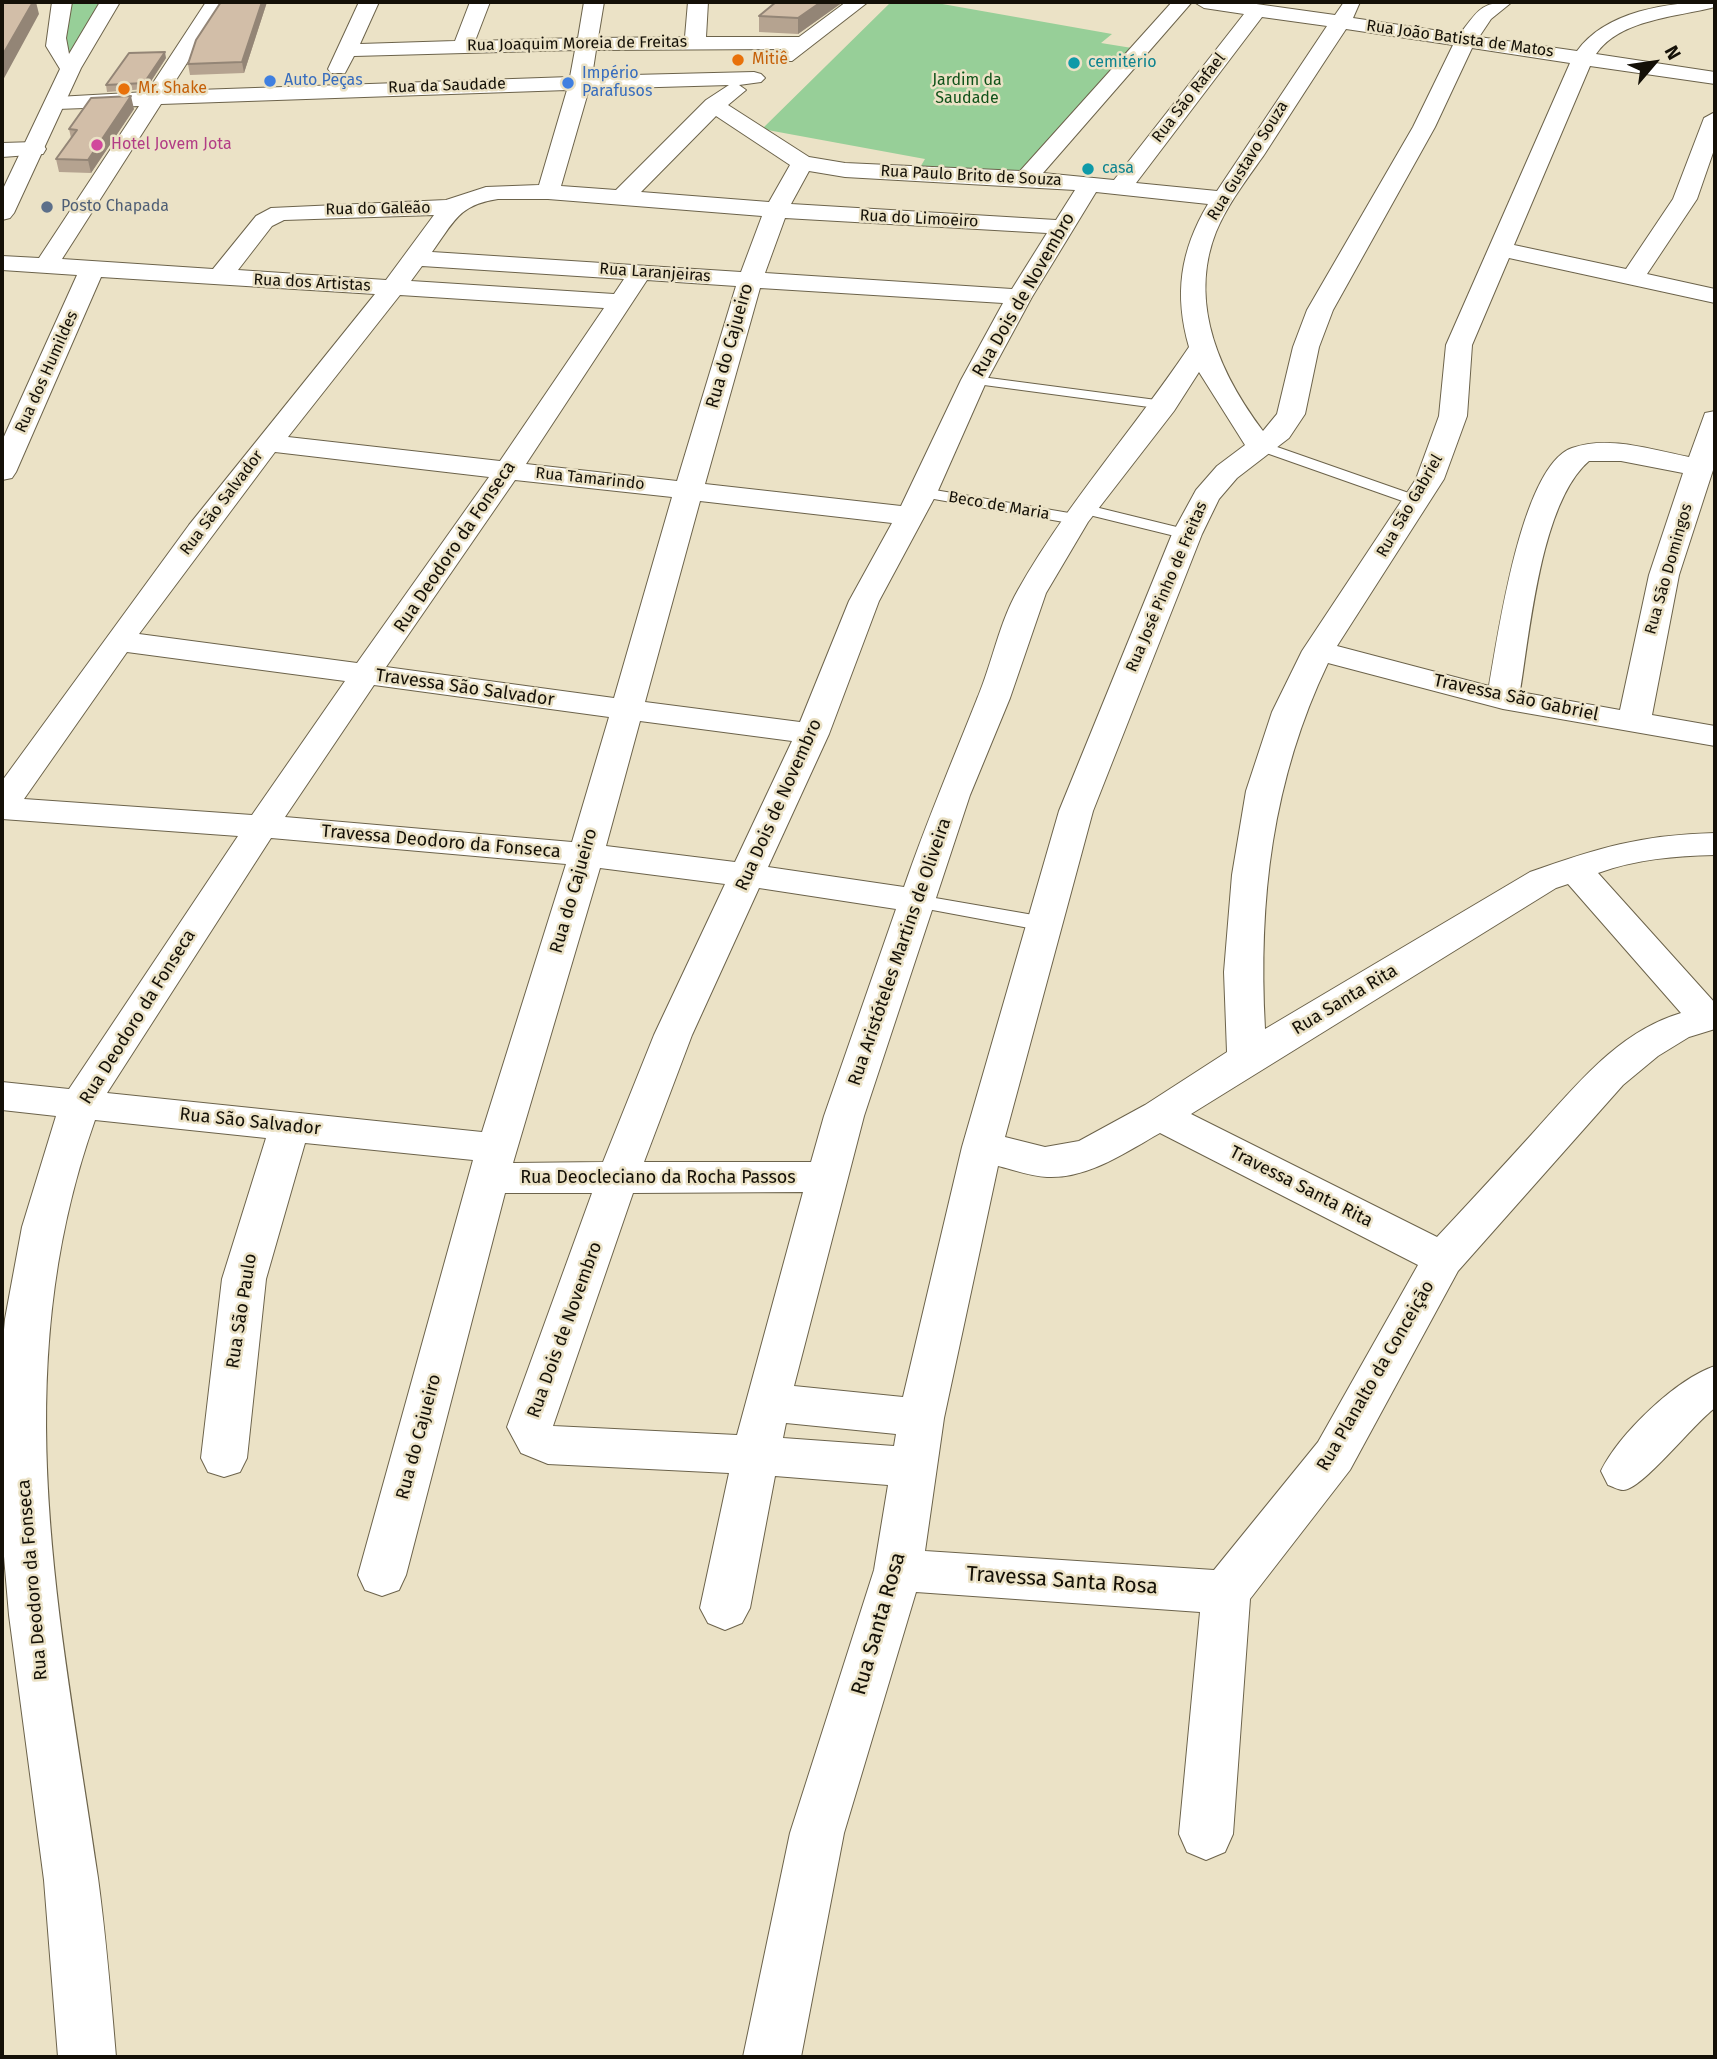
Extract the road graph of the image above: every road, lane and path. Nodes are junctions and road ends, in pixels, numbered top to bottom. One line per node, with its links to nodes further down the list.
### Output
1 (62, 2): 23 (street)
2 (110, 2): 23 (street)
3 (216, 2): 28 (street)
4 (369, 2): 21 (street)
5 (480, 2): 20 (street)
6 (594, 2): 19 (street)
7 (698, 2): 17 (street)
8 (858, 2): 18 (street)
9 (1182, 2): 35 (street)
10 (1203, 2): 14 (street, Rua João Batista de Matos)
11 (1354, 2): 15 (street, Rua Gustavo Souza)
12 (1502, 2): 16 (street, Rua José Pinho de Freitas)
13 (1713, 2): 22 (street, Rua São Gabriel)
14 (1257, 10): 15 (street, Rua João Batista de Matos); 36 (street, Rua São Rafael)
15 (1338, 21): 16 (street, Rua João Batista de Matos); 39 (street, Rua Gustavo Souza)
16 (1466, 40): 22 (street, Rua João Batista de Matos); 61 (street, Rua José Pinho de Freitas)
17 (695, 42): 18 (street, Rua Joaquim Moreia de Freitas); 19 (street, Rua Joaquim Moreia de Freitas)
18 (806, 43): 24 (street)
19 (585, 44): 20 (street, Rua Joaquim Moreia de Freitas); 26 (street)
20 (463, 46): 21 (street, Rua Joaquim Moreia de Freitas)
21 (348, 50): 27 (street)
22 (1584, 57): 25 (street, Rua João Batista de Matos); 44 (street, Rua São Gabriel)
23 (71, 68): 29 (street)
24 (754, 78): 26 (street, Rua da Saudade); 30 (street)
25 (1715, 78)
26 (580, 82): 27 (street, Rua da Saudade); 37 (street)
27 (327, 90): 28 (street, Rua da Saudade)
28 (154, 97): 29 (street, Rua da Saudade); 47 (street)
29 (57, 103): 32 (street)
30 (714, 105): 34 (street); 38 (street)
31 (1715, 118): 50 (street)
32 (35, 149): 33 (street); 42 (street)
33 (2, 150)
34 (802, 163): 35 (street, Rua Paulo Brito de Souza); 41 (street, Rua do Cajueiro)
35 (1026, 178): 36 (street, Rua Paulo Brito de Souza)
36 (1105, 185): 39 (street, Rua Paulo Brito de Souza); 43 (street, Rua Dois de Novembro)
37 (548, 192): 38 (street); 40 (street)
38 (623, 197): 41 (street)
39 (1223, 199): 56 (street, Rua Gustavo Souza)
40 (451, 208): 45 (street, Rua São Salvador); 49 (street, Rua do Galeão)
41 (776, 210): 43 (street, Rua do Limoeiro); 51 (street, Rua do Cajueiro)
42 (2, 213)
43 (1061, 227): 55 (street, Rua Dois de Novembro)
44 (1501, 249): 50 (street); 66 (street, Rua São Gabriel)
45 (418, 258): 52 (street, Rua Laranjeiras); 53 (street, Rua São Salvador)
46 (2, 263): 47 (street, Rua dos Artistas)
47 (46, 266): 48 (street, Rua dos Artistas)
48 (92, 271): 49 (street, Rua dos Artistas); 64 (street, Rua dos Humildes)
49 (219, 278): 53 (street, Rua dos Artistas)
50 (1632, 278): 54 (street)
51 (749, 279): 52 (street, Rua Laranjeiras); 55 (street, Rua Laranjeiras); 65 (street, Rua do Cajueiro)
52 (631, 287): 53 (street, Rua dos Artistas); 63 (street, Rua Deodoro da Fonseca)
53 (395, 288): 60 (street, Rua São Salvador)
54 (1715, 296)
55 (1018, 298): 57 (street, Rua Dois de Novembro)
56 (1201, 349): 58 (street, Rua Aristóteles Martins de Oliveira); 61 (street, Rua Gustavo Souza)
57 (974, 380): 58 (lane); 67 (street, Rua Dois de Novembro)
58 (1164, 405): 68 (street, Rua Aristóteles Martins de Oliveira)
59 (1715, 419): 62 (street, Rua São Domingos)
60 (268, 443): 63 (street, Rua Tamarindo); 70 (street, Rua São Salvador)
61 (1260, 446): 66 (lane); 69 (street, Rua José Pinho de Freitas)
62 (1700, 467): 73 (street); 75 (street, Rua São Domingos)
63 (508, 470): 65 (street, Rua Tamarindo); 72 (street, Rua Deodoro da Fonseca)
64 (2, 472)
65 (690, 490): 67 (street, Rua Tamarindo); 74 (street, Rua do Cajueiro)
66 (1417, 501): 71 (street, Rua São Gabriel)
67 (917, 505): 68 (lane, Beco de Maria); 76 (street, Rua Dois de Novembro)
68 (1079, 514): 69 (lane, Beco de Maria); 84 (street, Rua Aristóteles Martins de Oliveira)
69 (1187, 534): 85 (street, Rua José Pinho de Freitas)
70 (118, 641): 72 (street, Travessa São Salvador); 78 (street, Rua São Salvador)
71 (1318, 651): 73 (street, Travessa São Gabriel); 87 (street, Rua São Gabriel)
72 (368, 674): 74 (street, Travessa São Salvador); 79 (street, Rua Deodoro da Fonseca)
73 (1503, 699): 75 (street, Travessa São Gabriel)
74 (625, 710): 76 (street, Travessa São Salvador); 81 (street, Rua do Cajueiro)
75 (1634, 722): 77 (street, Travessa São Gabriel)
76 (812, 734): 83 (street, Rua Dois de Novembro)
77 (1715, 736)
78 (2, 806): 79 (street, Travessa Deodoro da Fonseca)
79 (260, 826): 81 (street, Travessa Deodoro da Fonseca); 89 (street, Rua Deodoro da Fonseca)
80 (1715, 844): 82 (street, Rua Santa Rita)
81 (586, 855): 83 (street, Travessa Deodoro da Fonseca); 93 (street, Rua do Cajueiro)
82 (1573, 867): 86 (street); 87 (street, Rua Santa Rita)
83 (747, 874): 84 (street, Travessa Deodoro da Fonseca); 95 (street, Rua Dois de Novembro)
84 (918, 901): 85 (lane, Travessa Deodoro da Fonseca); 94 (street, Rua Aristóteles Martins de Oliveira)
85 (1045, 925): 92 (street, Rua José Pinho de Freitas)
86 (1710, 1016): 96 (street, Rua Planalto da Conceição)
87 (1247, 1058): 90 (street, Rua Santa Rita)
88 (2, 1096): 89 (street, Rua São Salvador)
89 (80, 1104): 91 (street, Rua São Salvador); 109 (street, Rua Deodoro da Fonseca)
90 (1159, 1115): 92 (street, Rua Santa Rita); 96 (street, Travessa Santa Rita)
91 (290, 1126): 93 (street, Rua São Salvador); 101 (street, Rua São Paulo)
92 (982, 1147): 99 (street, Rua Santa Rosa)
93 (493, 1163): 95 (street, Rua Deocleciano da Rocha Passos); 105 (street, Rua do Cajueiro)
94 (827, 1177): 95 (street, Rua Deocleciano da Rocha Passos); 98 (street, Rua Aristóteles Martins de Oliveira)
95 (619, 1178): 100 (street, Rua Dois de Novembro)
96 (1443, 1259): 106 (street, Rua Planalto da Conceição)
97 (1715, 1384): 103 (street)
98 (767, 1402): 99 (street); 100 (street, Rua Aristóteles Martins de Oliveira)
99 (921, 1418): 102 (street, Rua Santa Rosa)
100 (757, 1455): 102 (street); 107 (street, Rua Aristóteles Martins de Oliveira)
101 (223, 1458)
102 (912, 1467): 104 (street, Rua Santa Rosa)
103 (1624, 1471)
104 (898, 1570): 106 (street, Travessa Santa Rosa); 110 (street, Rua Santa Rosa)
105 (382, 1575)
106 (1226, 1592): 108 (street)
107 (725, 1608)
108 (1206, 1834)
109 (86, 2057)
110 (772, 2057)

